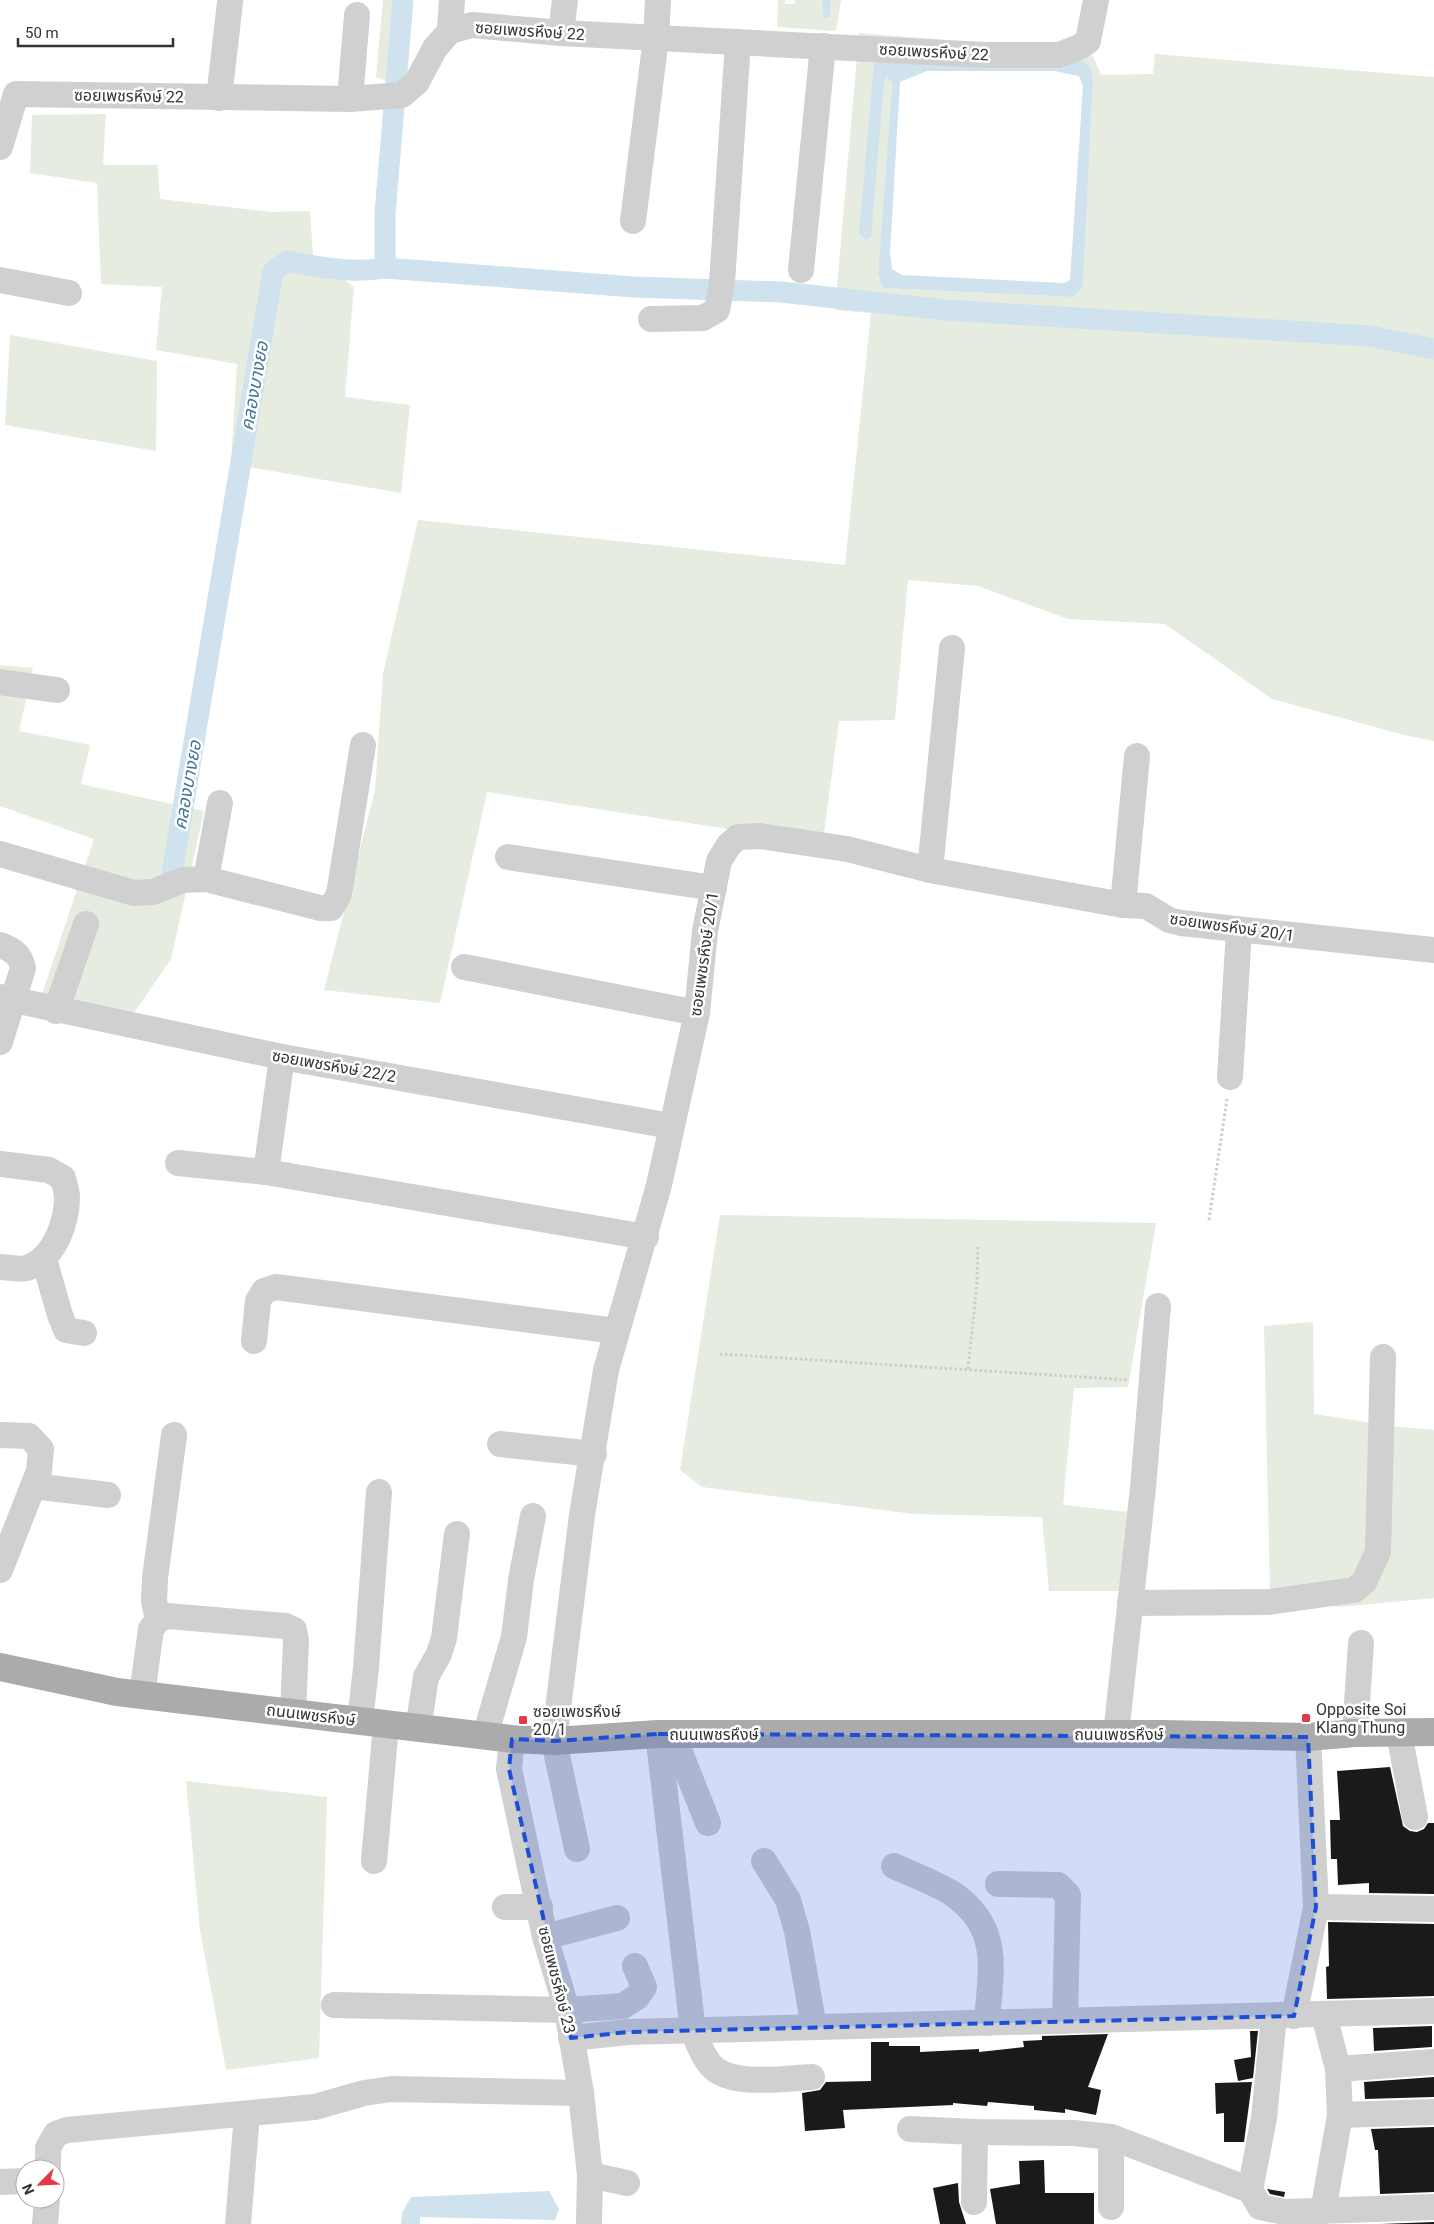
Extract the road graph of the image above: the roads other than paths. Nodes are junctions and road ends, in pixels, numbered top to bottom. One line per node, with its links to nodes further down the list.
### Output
1 (452, 0): 7 (street)
2 (565, 0): 8 (street)
3 (658, 0): 9 (street)
4 (1096, 0): 11 (street, ซอยเพชรหึงษ์ 22)
5 (230, 2): 13 (street)
6 (357, 15): 14 (street)
7 (450, 31): 8 (street, ซอยเพชรหึงษ์ 22); 14 (street, ซอยเพชรหึงษ์ 22)
8 (561, 34): 9 (street, ซอยเพชรหึงษ์ 22)
9 (656, 38): 10 (street, ซอยเพชรหึงษ์ 22); 16 (street)
10 (738, 42): 11 (street, ซอยเพชรหึงษ์ 22); 20 (street)
11 (823, 46): 17 (street)
12 (8, 93): 13 (street, ซอยเพชรหึงษ์ 22); 15 (street, ซอยเพชรหึงษ์ 22)
13 (219, 98): 14 (street, ซอยเพชรหึงษ์ 22)
14 (350, 99)
15 (0, 146)
16 (634, 221)
17 (800, 270)
18 (0, 280): 19 (street)
19 (70, 293)
20 (651, 318)
21 (952, 648): 29 (street)
22 (0, 682): 23 (street)
23 (57, 690)
24 (363, 744): 30 (street)
25 (1137, 756): 32 (street)
26 (220, 803): 30 (street)
27 (0, 854): 30 (street)
28 (508, 857): 31 (street)
29 (930, 870): 31 (street, ซอยเพชรหึงษ์ 20/1); 32 (street, ซอยเพชรหึงษ์ 20/1)
30 (206, 879)
31 (714, 888): 40 (street, ซอยเพชรหึงษ์ 20/1)
32 (1122, 905): 34 (street, ซอยเพชรหึงษ์ 20/1)
33 (86, 924): 39 (street)
34 (1239, 930): 36 (street, ซอยเพชรหึงษ์ 20/1); 43 (street)
35 (0, 945): 38 (street)
36 (1434, 950)
37 (464, 967): 40 (street)
38 (7, 999): 39 (street, ซอยเพชรหึงษ์ 22/2); 41 (street)
39 (56, 1011): 42 (street, ซอยเพชรหึงษ์ 22/2)
40 (697, 1013): 44 (street, ซอยเพชรหึงษ์ 20/1)
41 (0, 1042)
42 (282, 1057): 44 (street, ซอยเพชรหึงษ์ 22/2); 47 (street)
43 (1230, 1076)
44 (670, 1126): 48 (street, ซอยเพชรหึงษ์ 20/1)
45 (178, 1163): 47 (street)
46 (0, 1164): 49 (street)
47 (266, 1172): 48 (street)
48 (646, 1236): 52 (street, ซอยเพชรหึงษ์ 20/1)
49 (44, 1259): 50 (street); 53 (street)
50 (0, 1266)
51 (1158, 1306): 66 (street)
52 (616, 1331): 54 (street); 59 (street, ซอยเพชรหึงษ์ 20/1)
53 (84, 1333)
54 (254, 1341)
55 (1383, 1357): 66 (street)
56 (0, 1434): 60 (street)
57 (174, 1435): 67 (street)
58 (500, 1444): 59 (street)
59 (594, 1454): 82 (street, ซอยเพชรหึงษ์ 20/1)
60 (34, 1486): 62 (street); 65 (street)
61 (379, 1492): 72 (street)
62 (108, 1495)
63 (533, 1516): 79 (street)
64 (457, 1534): 73 (street)
65 (0, 1570)
66 (1130, 1603): 78 (street)
67 (158, 1620): 70 (street); 71 (street)
68 (1361, 1643): 75 (street)
69 (0, 1667): 70 (main road, ถนนเพชรหึงษ์)
70 (142, 1695): 71 (main road, ถนนเพชรหึงษ์)
71 (292, 1713): 72 (main road, ถนนเพชรหึงษ์)
72 (373, 1723): 73 (main road, ถนนเพชรหึงษ์); 86 (street)
73 (418, 1729): 79 (main road, ถนนเพชรหึงษ์)
74 (1434, 1732): 76 (main road, ถนนเพชรหึงษ์)
75 (1355, 1733): 76 (main road, ถนนเพชรหึงษ์); 80 (main road, ถนนเพชรหึงษ์)
76 (1400, 1733): 83 (street)
77 (666, 1734): 78 (main road, ถนนเพชรหึงษ์); 82 (main road, ถนนเพชรหึงษ์); 84 (street); 105 (street)
78 (1116, 1734): 80 (main road, ถนนเพชรหึงษ์)
79 (484, 1736): 81 (main road, ถนนเพชรหึงษ์)
80 (1308, 1737): 92 (street)
81 (512, 1739): 82 (main road, ถนนเพชรหึงษ์); 91 (street, ซอยเพชรหึงษ์ 23)
82 (554, 1741): 85 (street, ซอยเพชรหึงษ์ 20/1)
83 (1415, 1817)
84 (708, 1823)
85 (577, 1849)
86 (374, 1861)
87 (764, 1861): 104 (street)
88 (894, 1866): 103 (street)
89 (998, 1884): 102 (street)
90 (505, 1907): 91 (street)
91 (540, 1907): 95 (street, ซอยเพชรหึงษ์ 23)
92 (1316, 1907): 93 (street); 101 (street)
93 (1434, 1909)
94 (617, 1918): 95 (street)
95 (545, 1937): 98 (street, ซอยเพชรหึงษ์ 23)
96 (635, 1966): 98 (street)
97 (334, 2005): 98 (street)
98 (567, 2010): 106 (street, ซอยเพชรหึงษ์ 23)
99 (1434, 2010): 100 (street)
100 (1324, 2015): 101 (street); 108 (street)
101 (1284, 2016): 102 (street); 122 (street)
102 (1065, 2021): 103 (street)
103 (987, 2023): 104 (street)
104 (814, 2028): 105 (street)
105 (693, 2030): 106 (street); 109 (street)
106 (571, 2038): 110 (street, ซอยเพชรหึงษ์ 23)
107 (1434, 2062): 108 (street)
108 (1338, 2069): 113 (street)
109 (812, 2076)
110 (581, 2093): 112 (street); 118 (street, ซอยเพชรหึงษ์ 23)
111 (1434, 2112): 113 (street)
112 (247, 2114): 117 (street); 129 (street)
113 (1340, 2115): 127 (street)
114 (910, 2129): 115 (street)
115 (975, 2132): 116 (street); 123 (street)
116 (1111, 2137): 122 (street); 124 (street)
117 (48, 2159)
118 (590, 2175): 121 (street); 130 (street, ซอยเพชรหึงษ์ 23)
119 (15, 2181): 120 (street)
120 (0, 2182)
121 (627, 2183)
122 (1250, 2190): 127 (street)
123 (974, 2202)
124 (1111, 2207)
125 (1434, 2207): 127 (street)
126 (46, 2209): 128 (street)
127 (1323, 2211)
128 (45, 2224)
129 (238, 2224)
130 (589, 2224)

